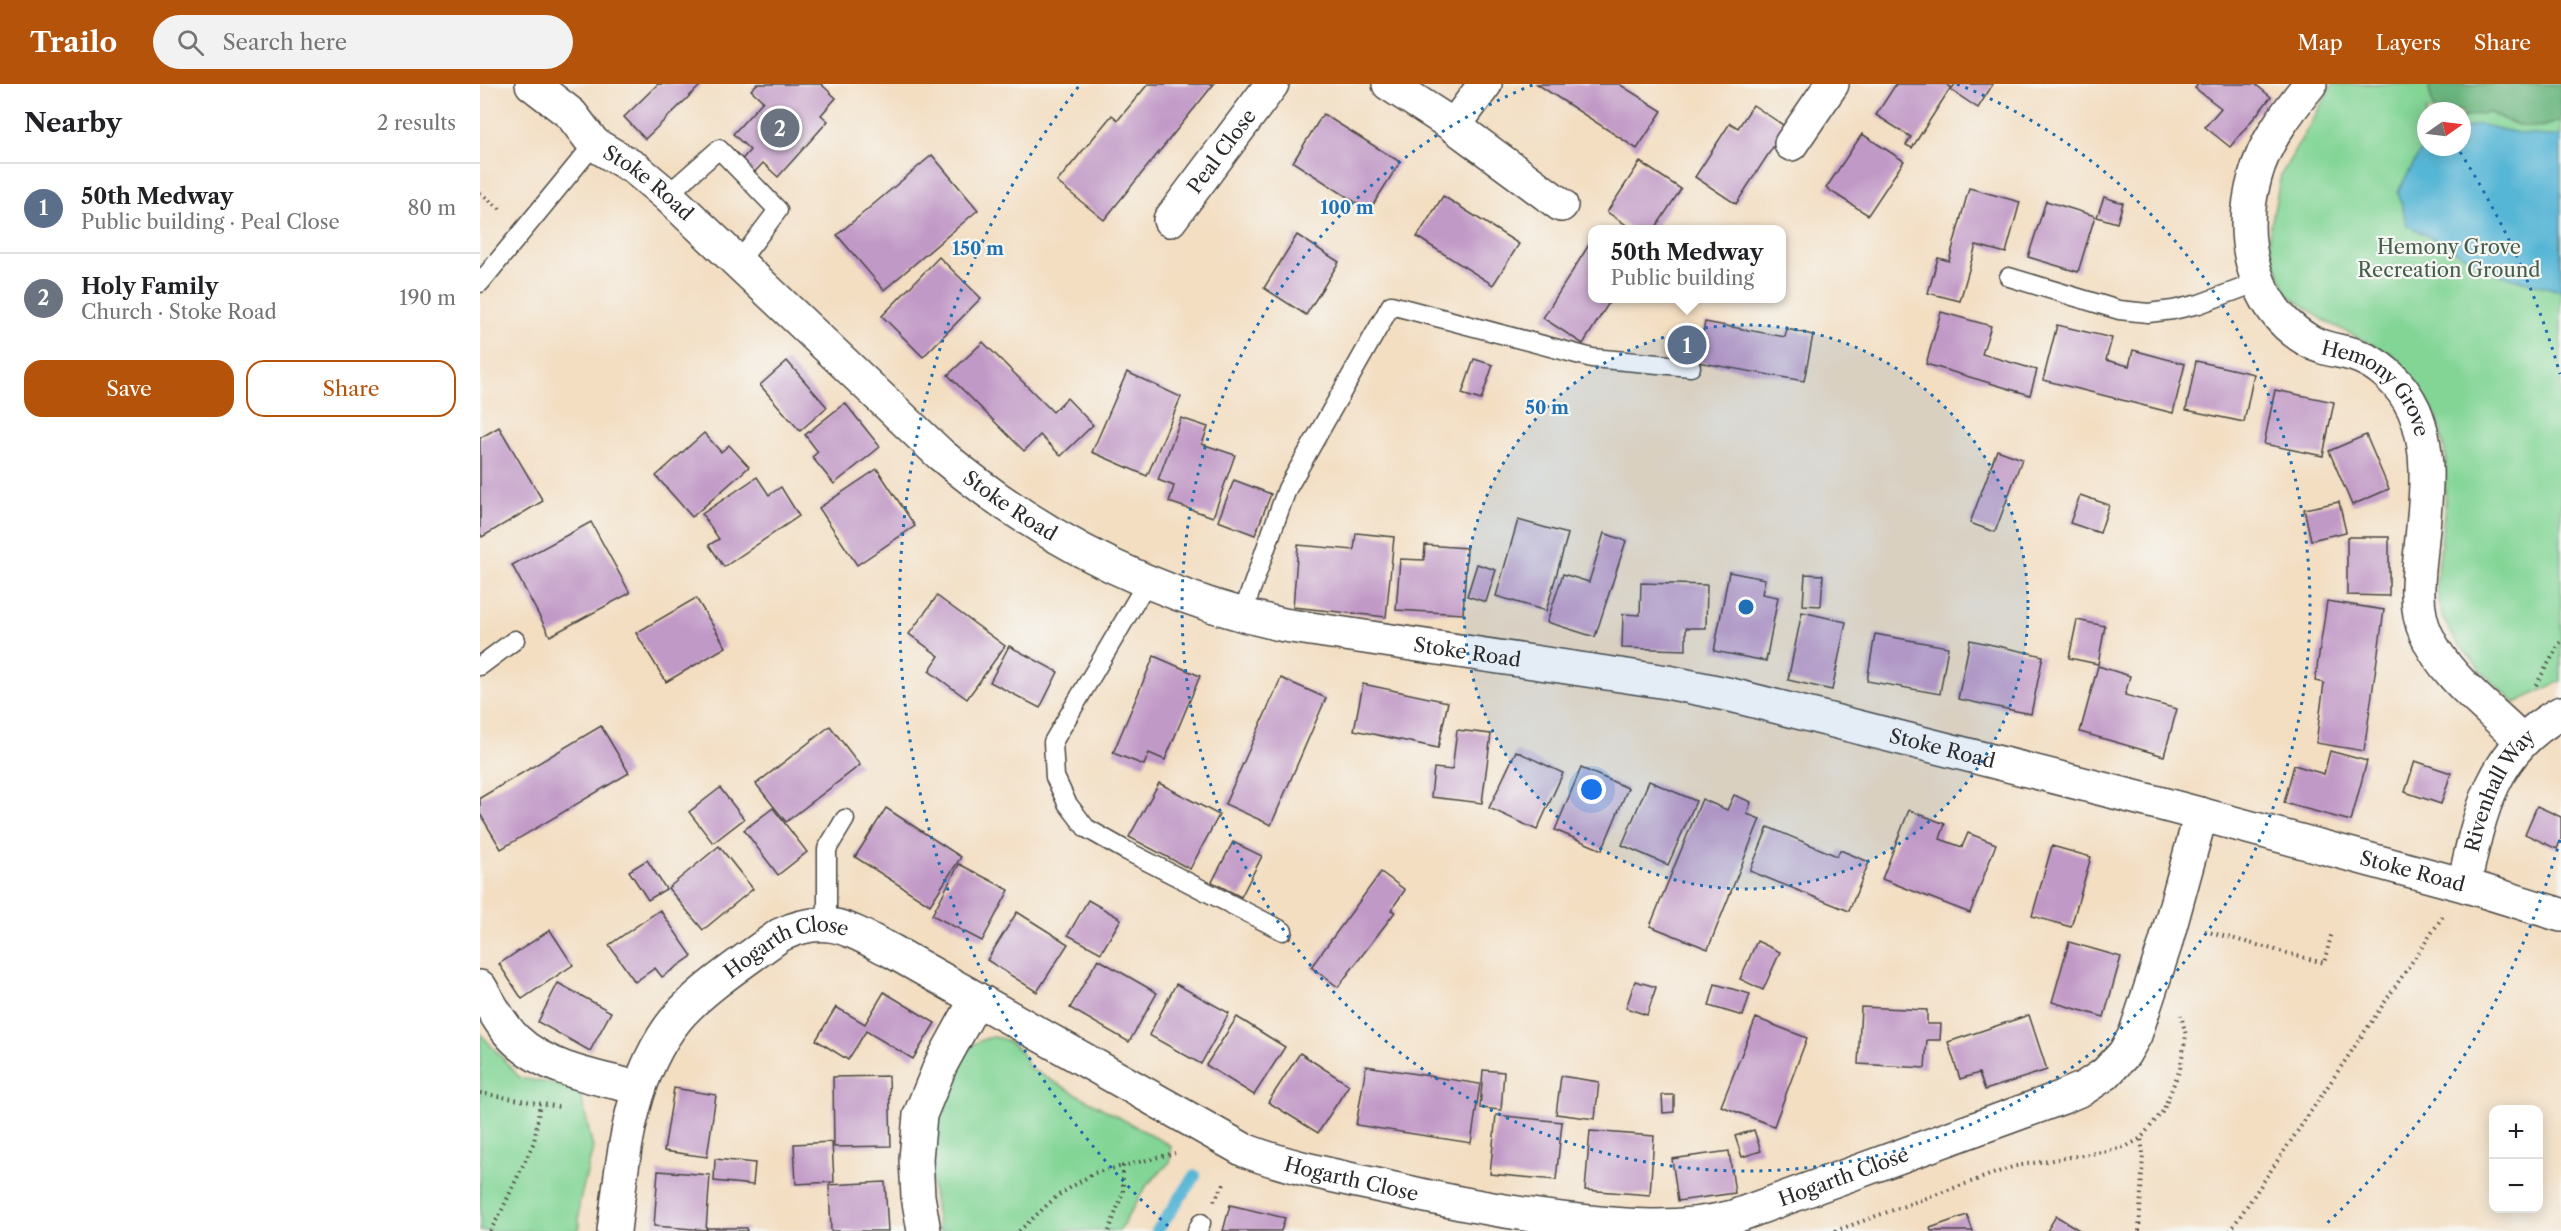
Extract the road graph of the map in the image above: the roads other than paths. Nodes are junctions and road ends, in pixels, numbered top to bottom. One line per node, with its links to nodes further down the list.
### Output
1 (532, 84): 8 (street, Stoke Road)
2 (1272, 84): 12 (street, Peal Close)
3 (1389, 84): 7 (street)
4 (1485, 84): 7 (street)
5 (1832, 84): 9 (street)
6 (2310, 84): 15 (street, Hemony Grove)
7 (1454, 126): 11 (street)
8 (594, 144): 10 (street, Stoke Road); 16 (lane)
9 (1791, 144)
10 (667, 195): 13 (street, Stoke Road); 13 (lane)
11 (1561, 205)
12 (1170, 220)
13 (739, 262): 18 (street, Stoke Road)
14 (2009, 277): 15 (lane)
15 (2259, 282): 23 (street, Hemony Grove)
16 (480, 283)
17 (1691, 367): 19 (lane)
18 (1147, 582): 19 (street, Stoke Road); 29 (lane)
19 (1242, 615): 24 (street, Stoke Road)
20 (515, 640): 21 (lane)
21 (480, 666)
22 (2561, 713): 23 (street, Rivenhall Way)
23 (2522, 741): 26 (street, Rivenhall Way)
24 (2201, 814): 26 (street, Stoke Road); 33 (street, Hogarth Close)
25 (845, 819): 28 (lane)
26 (2463, 885): 27 (street, Stoke Road)
27 (2561, 915)
28 (827, 923): 31 (street, Hogarth Close); 32 (street, Hogarth Close)
29 (1283, 931)
30 (480, 987): 32 (street)
31 (976, 1000): 33 (street, Hogarth Close); 35 (street)
32 (639, 1088): 34 (street, Hogarth Close)
33 (1672, 1228)
34 (614, 1231)
35 (924, 1231)

